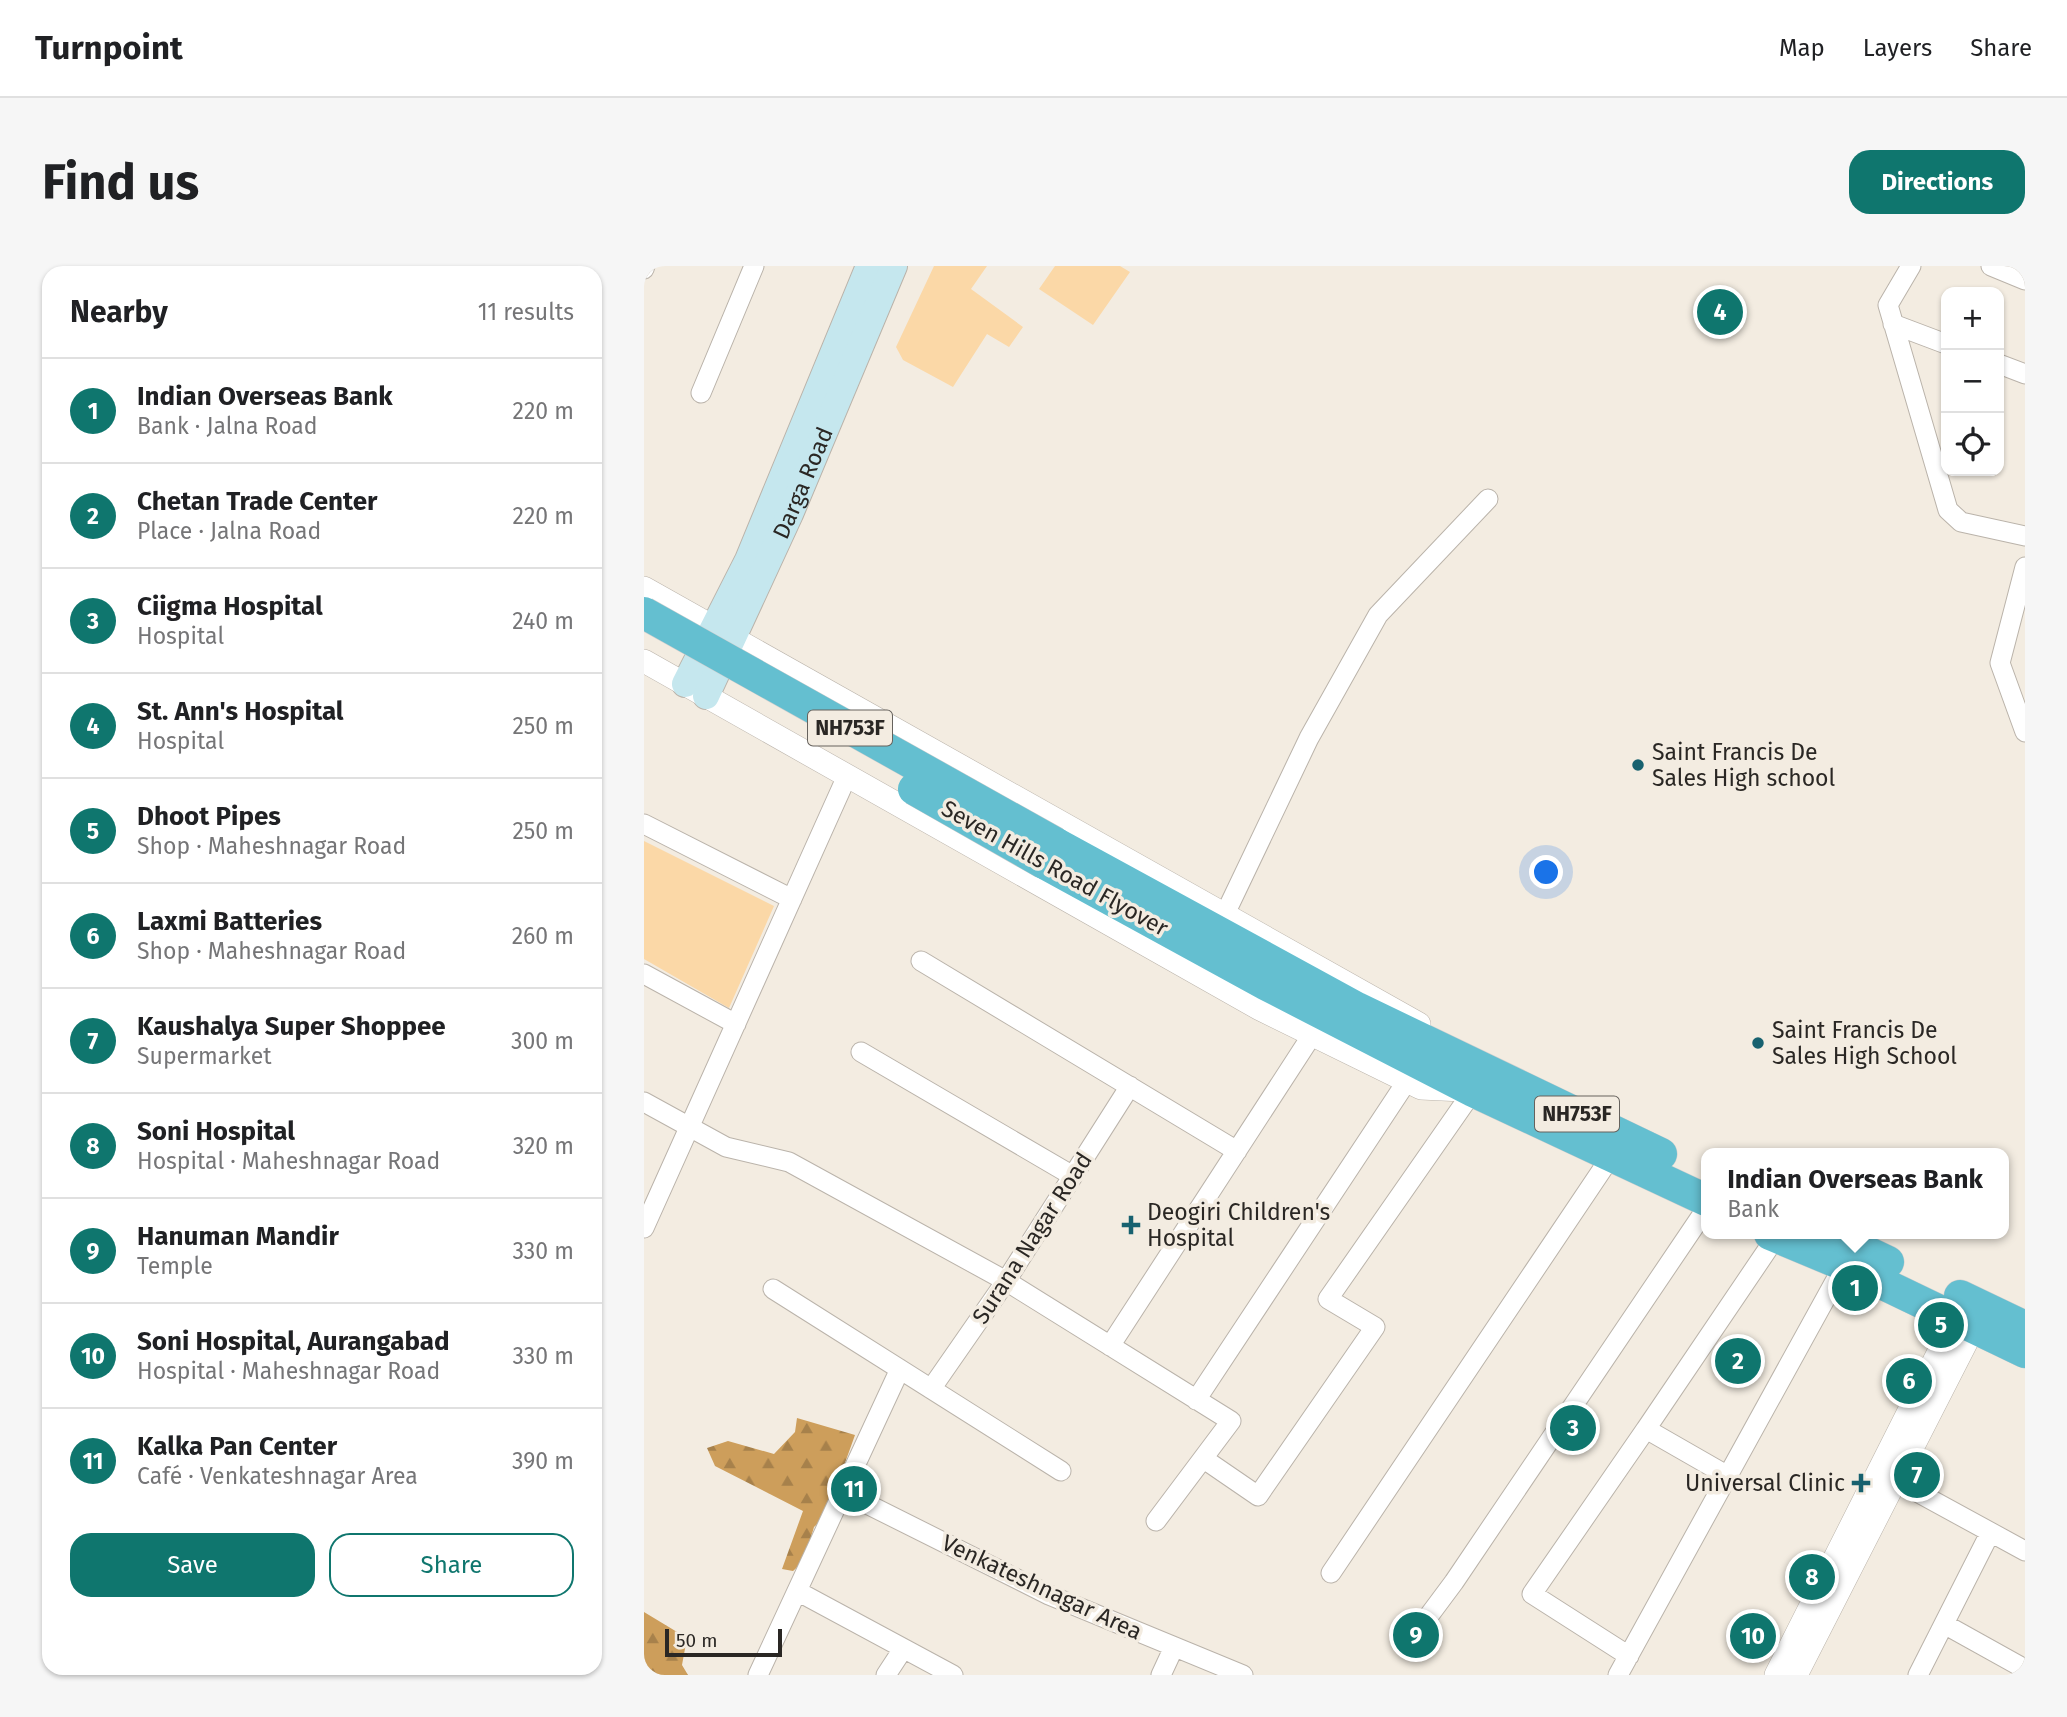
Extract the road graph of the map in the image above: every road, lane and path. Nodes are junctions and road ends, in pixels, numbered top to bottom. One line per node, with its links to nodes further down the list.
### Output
1 (754, 266): 11 (street)
2 (869, 266): 17 (main road, Darga Road)
3 (894, 266): 17 (main road, Darga Road)
4 (1911, 266): 7 (street)
5 (1991, 266): 6 (street)
6 (2025, 280)
7 (1893, 324): 8 (street); 13 (street)
8 (1941, 342)
9 (2004, 366): 10 (street)
10 (2025, 374)
11 (701, 393)
12 (1488, 499): 25 (street)
13 (2025, 536)
14 (2025, 567): 21 (street)
15 (644, 588): 17 (street)
16 (644, 613): 31 (highway, Seven Hills Road Flyover / NH753F, bridge)
17 (724, 633): 20 (main road, Darga Road); 25 (street)
18 (644, 635): 31 (highway, Seven Hills Road Flyover / NH753F, bridge)
19 (644, 661): 20 (street)
20 (696, 690): 22 (street)
21 (2025, 732)
22 (847, 776): 24 (street); 29 (street)
23 (644, 824): 24 (street)
24 (792, 899): 28 (street)
25 (1226, 914): 31 (street)
26 (921, 961): 32 (street)
27 (644, 974): 28 (street)
28 (736, 1024): 35 (street)
29 (1312, 1035): 31 (street); 36 (street)
30 (861, 1052): 39 (street)
31 (1427, 1067): 33 (highway, Seven Hills Road Flyover / NH753F); 38 (highway, NH753F); 55 (street)
32 (1130, 1086): 36 (street); 39 (street, Surana Nagar Road)
33 (1473, 1091): 37 (highway, NH753F); 57 (street)
34 (644, 1102): 35 (street)
35 (690, 1127): 42 (street); 47 (street)
36 (1237, 1150): 51 (street)
37 (1612, 1155): 40 (highway, NH753F); 65 (street)
38 (1701, 1173)
39 (1073, 1176): 47 (street, Surana Nagar Road)
40 (1701, 1198)
41 (1701, 1216): 68 (street)
42 (644, 1228)
43 (1771, 1239): 56 (street)
44 (1780, 1239): 46 (highway)
45 (1840, 1239): 50 (highway)
46 (1844, 1265): 49 (highway); 59 (street)
47 (1006, 1281): 51 (street); 54 (street, Surana Nagar Road)
48 (773, 1289): 53 (street)
49 (1965, 1323): 52 (highway); 60 (street)
50 (2025, 1327)
51 (1110, 1346): 55 (street)
52 (2025, 1352)
53 (900, 1369): 54 (street); 61 (street)
54 (931, 1389): 58 (street)
55 (1196, 1400): 57 (street)
56 (1646, 1429): 59 (street); 71 (street)
57 (1204, 1459): 62 (street)
58 (1061, 1471)
59 (1728, 1476): 71 (street)
60 (1888, 1476): 63 (street); 79 (street); 80 (street)
61 (843, 1492): 66 (street); 69 (street, Venkateshnagar Area)
62 (1156, 1521)
63 (1990, 1533): 64 (street); 67 (street)
64 (2025, 1551)
65 (1331, 1573)
66 (797, 1591): 70 (street); 73 (street)
67 (1944, 1624): 72 (street); 81 (street)
68 (1419, 1629)
69 (1174, 1647): 76 (street); 77 (street, Venkateshnagar Area)
70 (903, 1649): 74 (street); 75 (street)
71 (1629, 1656): 78 (street)
72 (2025, 1669)
73 (758, 1675)
74 (886, 1675)
75 (953, 1675)
76 (1161, 1675)
77 (1243, 1675)
78 (1618, 1675)
79 (1776, 1675)
80 (1796, 1675)
81 (1918, 1675)

